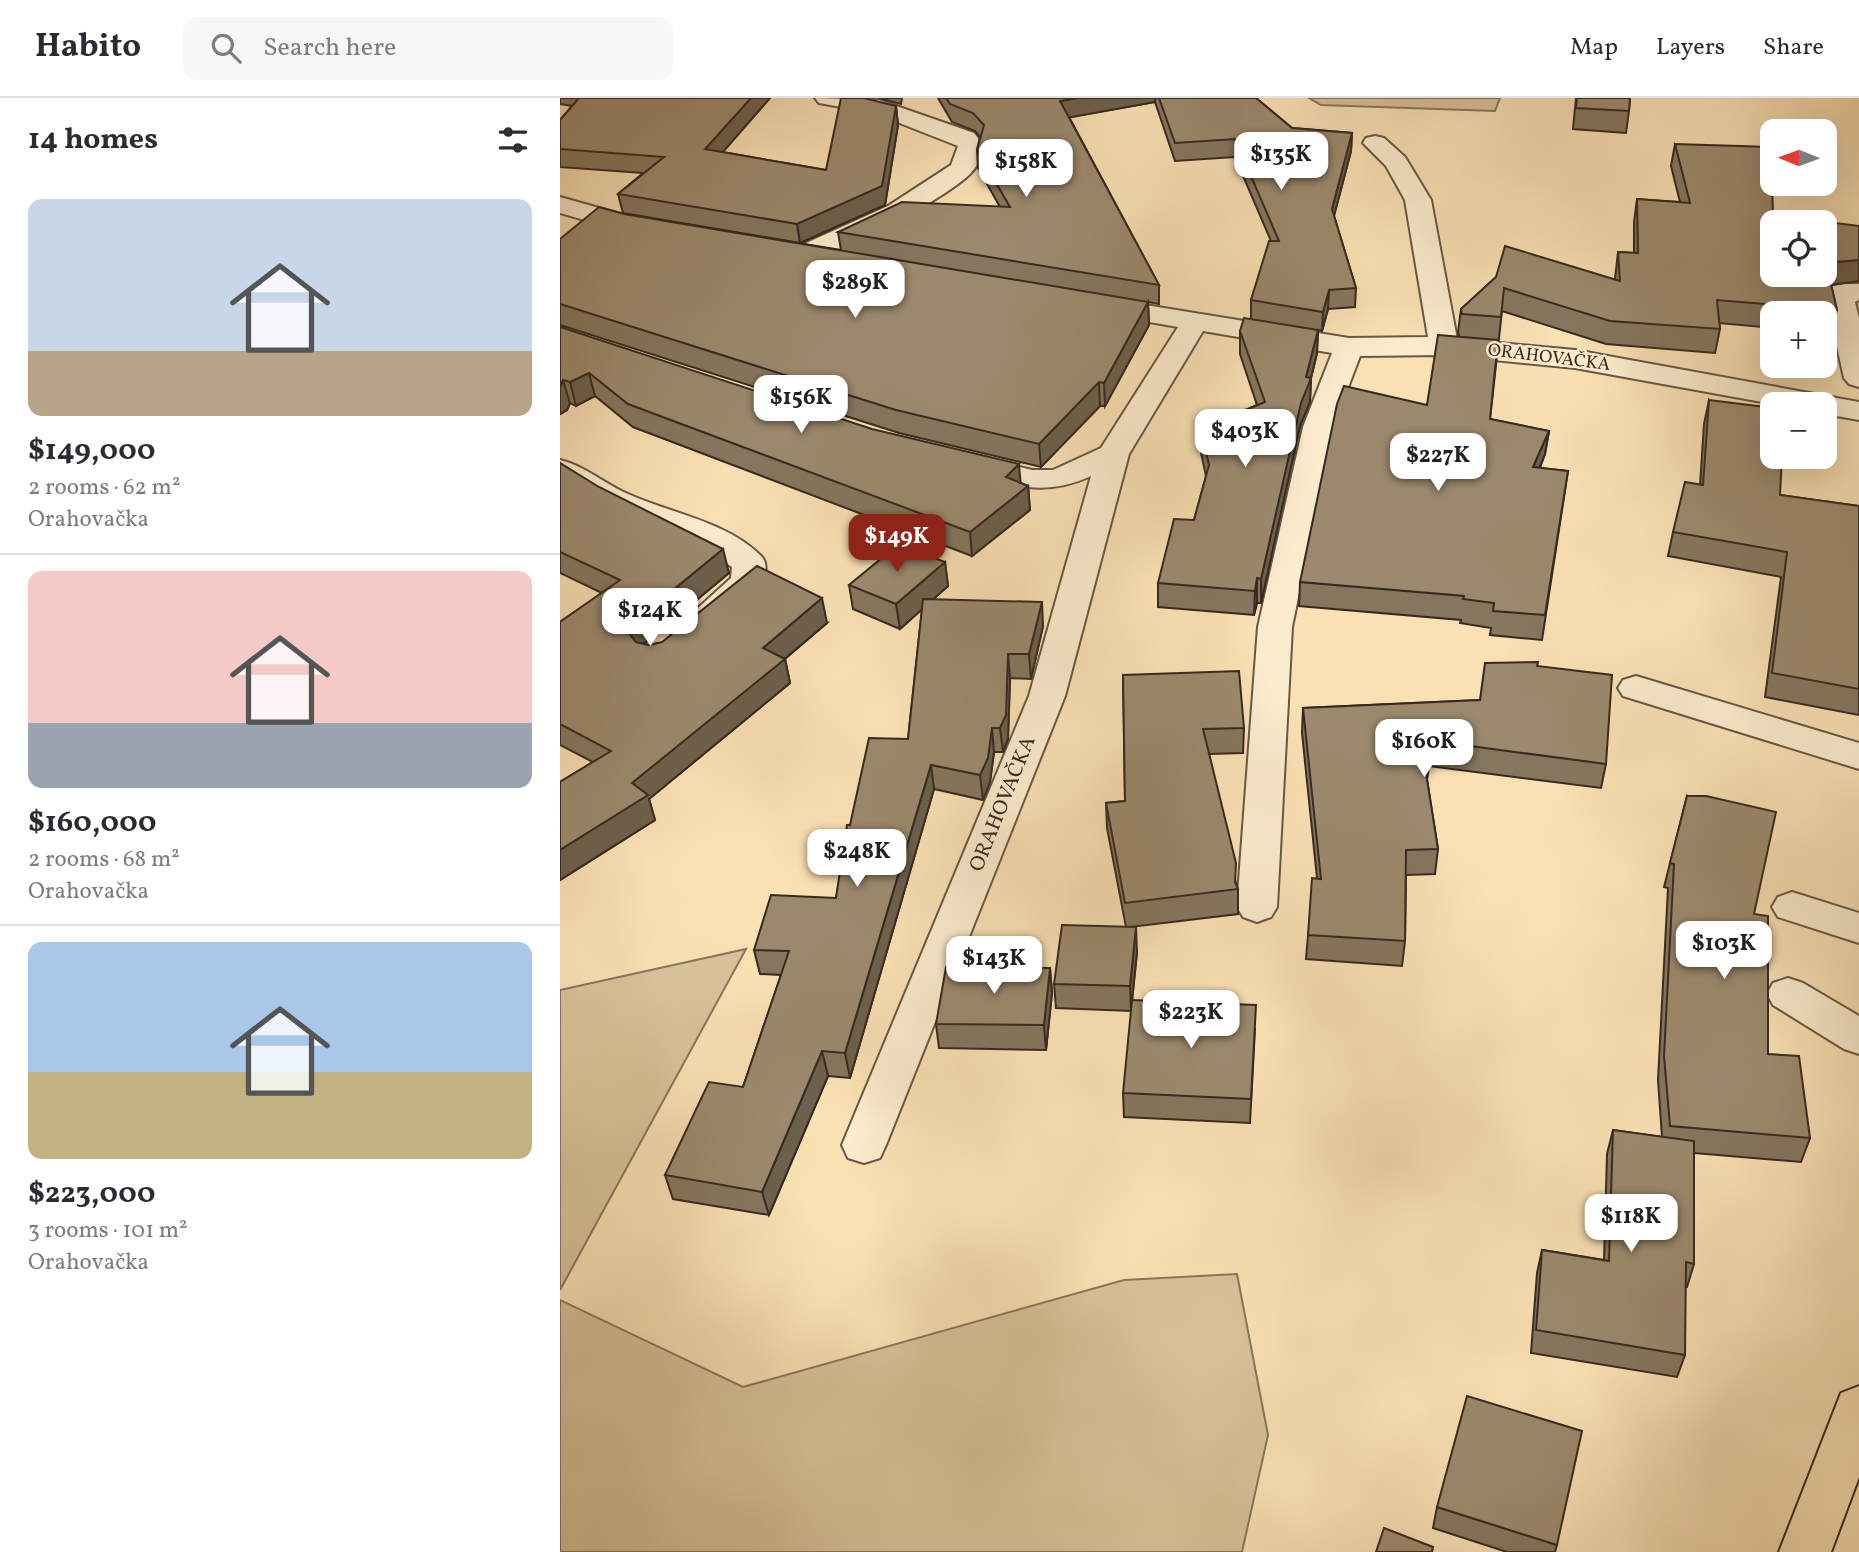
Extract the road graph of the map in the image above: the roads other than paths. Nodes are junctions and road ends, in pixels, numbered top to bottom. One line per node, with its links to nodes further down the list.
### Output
1 (827, 98): 2 (street)
2 (887, 103): 6 (street)
3 (1375, 143): 10 (street)
4 (560, 205): 5 (street)
5 (670, 233)
6 (855, 264)
7 (1859, 292): 12 (street)
8 (1064, 300): 9 (street, ORAHOVAČKA)
9 (1195, 322): 11 (street, ORAHOVAČKA); 14 (street, ORAHOVAČKA)
10 (1444, 346): 11 (street, ORAHOVAČKA); 13 (street, ORAHOVAČKA)
11 (1349, 347): 20 (street)
12 (1859, 378)
13 (1859, 411)
14 (1113, 454): 15 (street); 25 (street, ORAHOVAČKA)
15 (935, 455)
16 (560, 469): 17 (street)
17 (686, 631)
18 (1636, 688): 19 (street)
19 (1859, 756)
20 (1257, 907)
21 (1792, 907): 22 (street)
22 (1859, 928)
23 (1788, 995): 24 (street)
24 (1859, 1037)
25 (864, 1145)
26 (1859, 1409): 27 (main road)
27 (1805, 1552)

